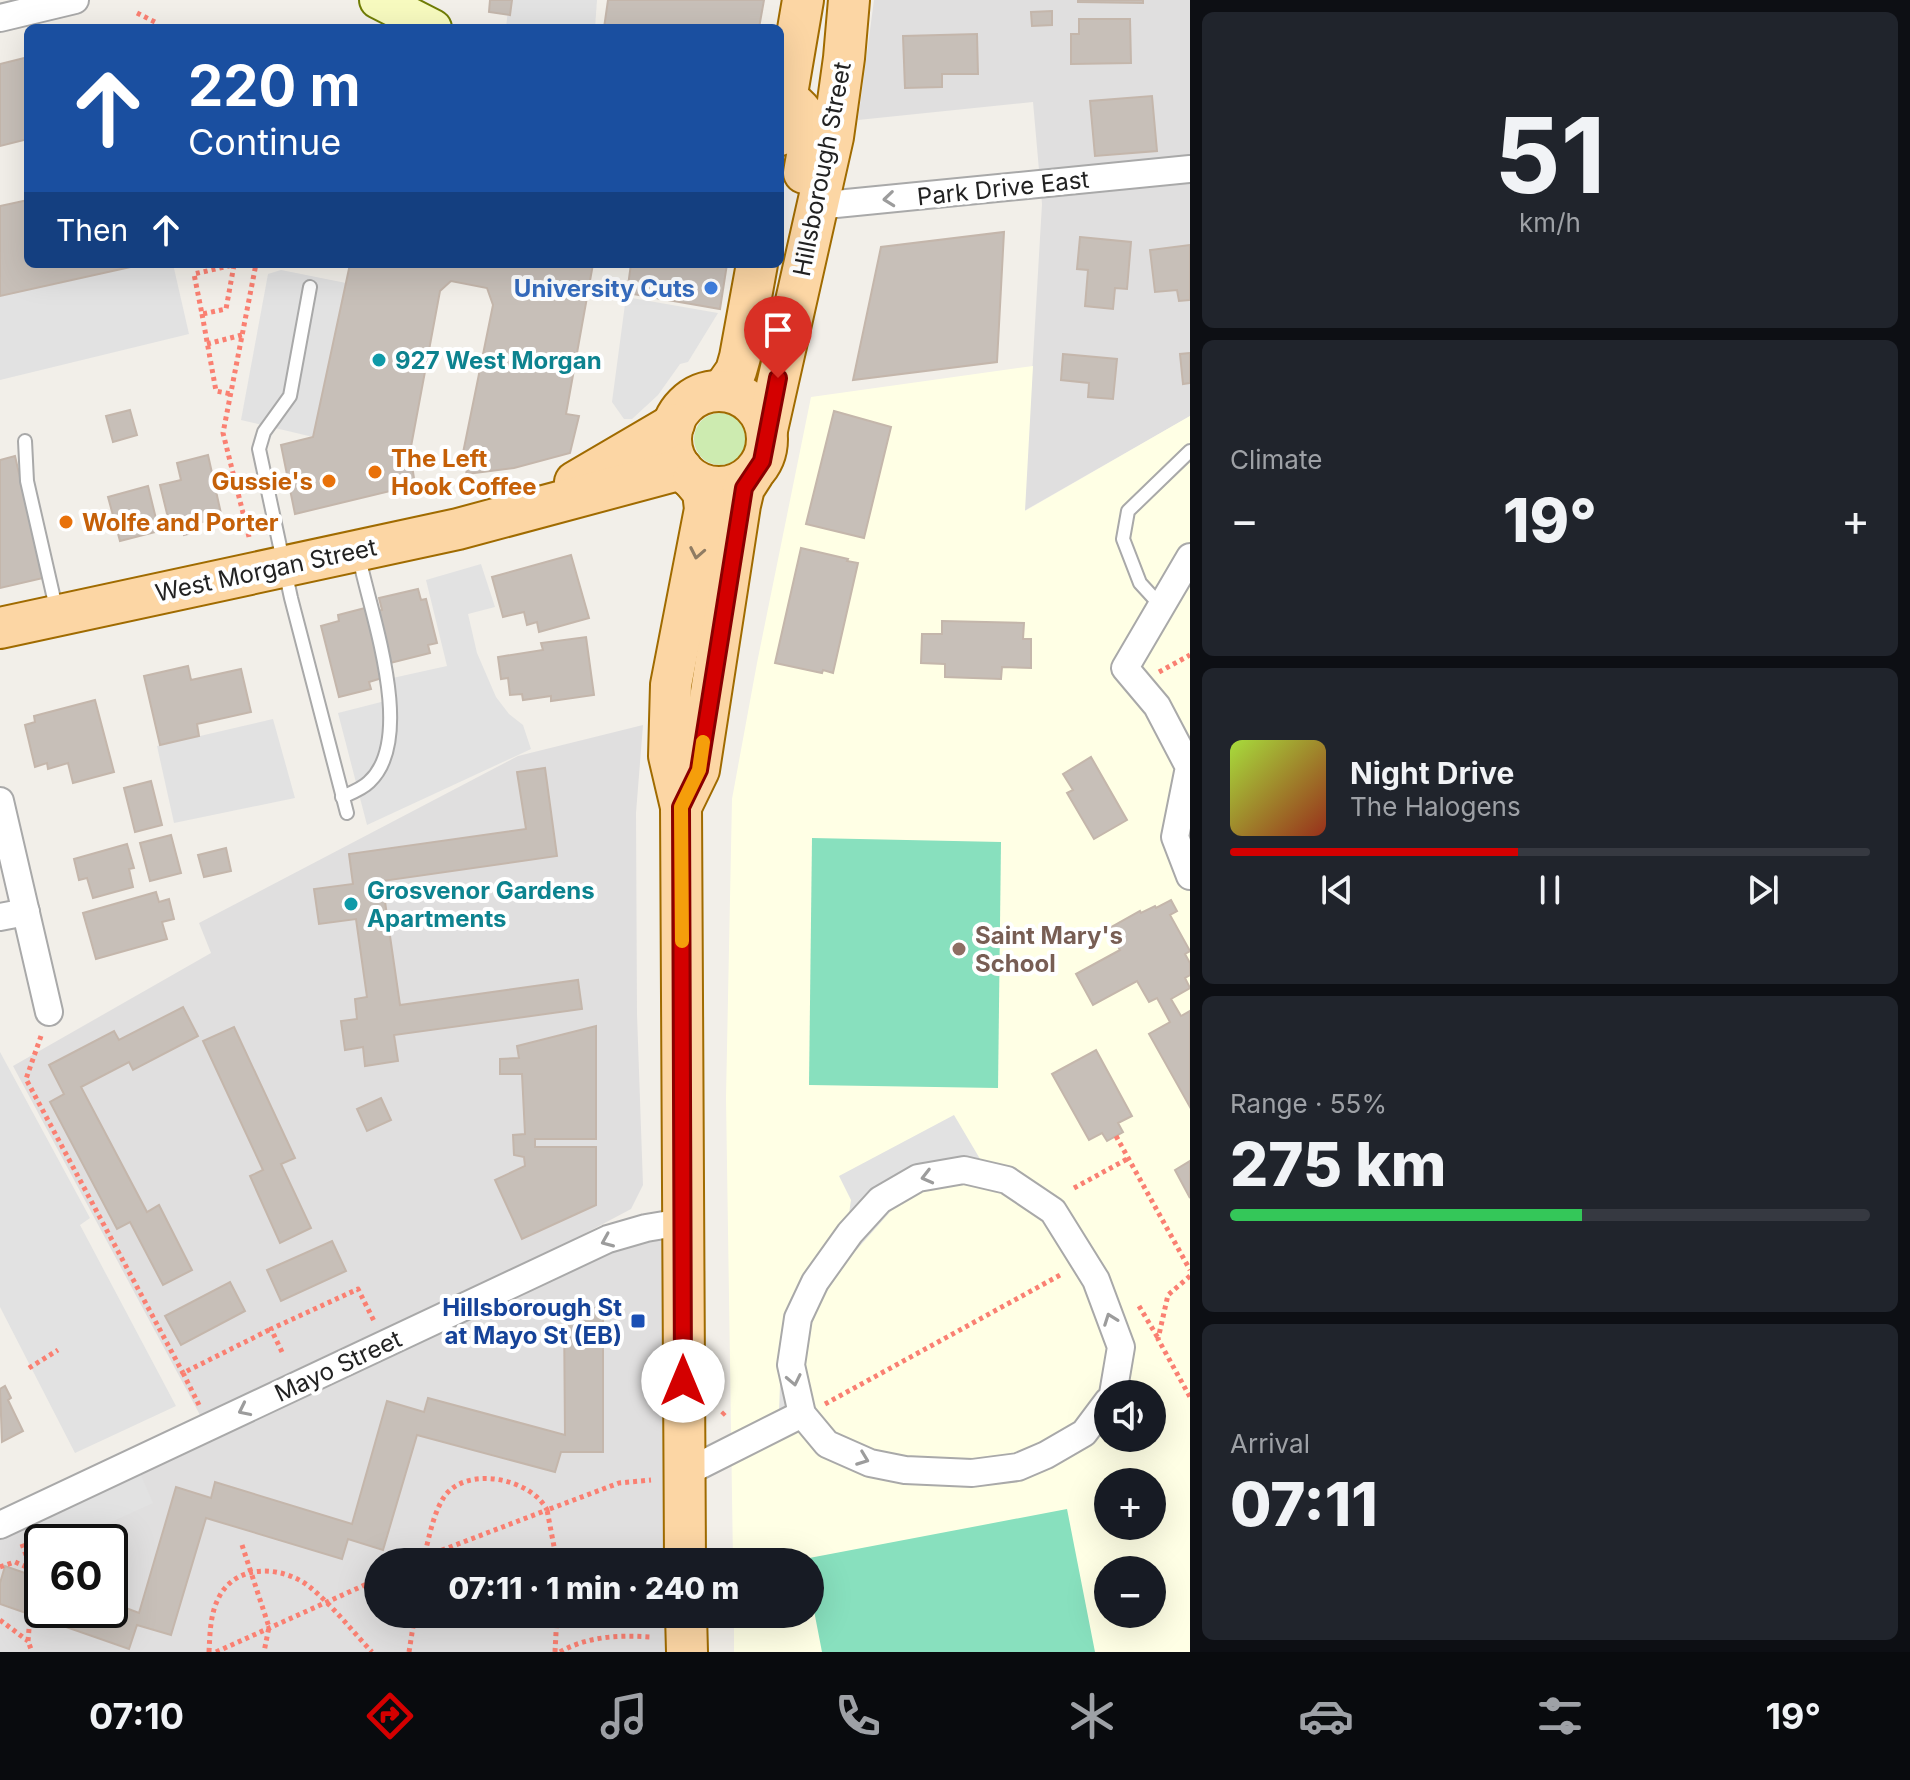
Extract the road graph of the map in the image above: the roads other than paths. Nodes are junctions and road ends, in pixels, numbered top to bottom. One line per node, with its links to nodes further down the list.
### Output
1 (75, 0): 5 (street)
2 (378, 0): 6 (street)
3 (803, 0): 7 (main road, Hillsborough Street)
4 (849, 0): 10 (main road, Hillsborough Street)
5 (0, 18)
6 (425, 24)
7 (784, 100)
8 (784, 111): 13 (main road)
9 (1190, 169): 10 (street, Park Drive East, one-way to 10)
10 (816, 206): 13 (main road, Hillsborough Street)
11 (756, 268): 14 (main road, Hillsborough Street)
12 (310, 287): 24 (lane)
13 (797, 292): 16 (main road, Hillsborough Street)
14 (722, 391): 15 (main road); 16 (main road)
15 (674, 424): 19 (main road); 21 (main road, West Morgan Street)
16 (767, 430): 20 (main road)
17 (25, 441): 26 (lane)
18 (1190, 451): 25 (lane)
19 (687, 474): 20 (main road); 21 (main road, West Morgan Street); 30 (main road, one-way to 30)
20 (753, 474): 30 (main road)
21 (531, 510): 22 (main road, West Morgan Street)
22 (357, 550): 24 (main road, West Morgan Street); 28 (lane)
23 (1190, 557): 25 (street)
24 (284, 565): 26 (main road, West Morgan Street); 28 (lane)
25 (1161, 606): 32 (street)
26 (58, 615): 27 (main road, West Morgan Street)
27 (0, 628)
28 (342, 797): 31 (lane)
29 (0, 801): 33 (street)
30 (681, 807): 36 (main road)
31 (347, 813)
32 (1190, 876)
33 (26, 912): 34 (street); 35 (street)
34 (0, 917)
35 (49, 1012)
36 (682, 1222): 40 (main road); 41 (street, Mayo Street, one-way to 41)
37 (1115, 1380): 38 (street, one-way to 38)
38 (807, 1412): 39 (street, one-way to 39); 40 (street)
39 (1094, 1420)
40 (667, 1477): 42 (main road)
41 (10, 1532)
42 (682, 1548)
43 (686, 1628): 44 (main road)
44 (687, 1652)

